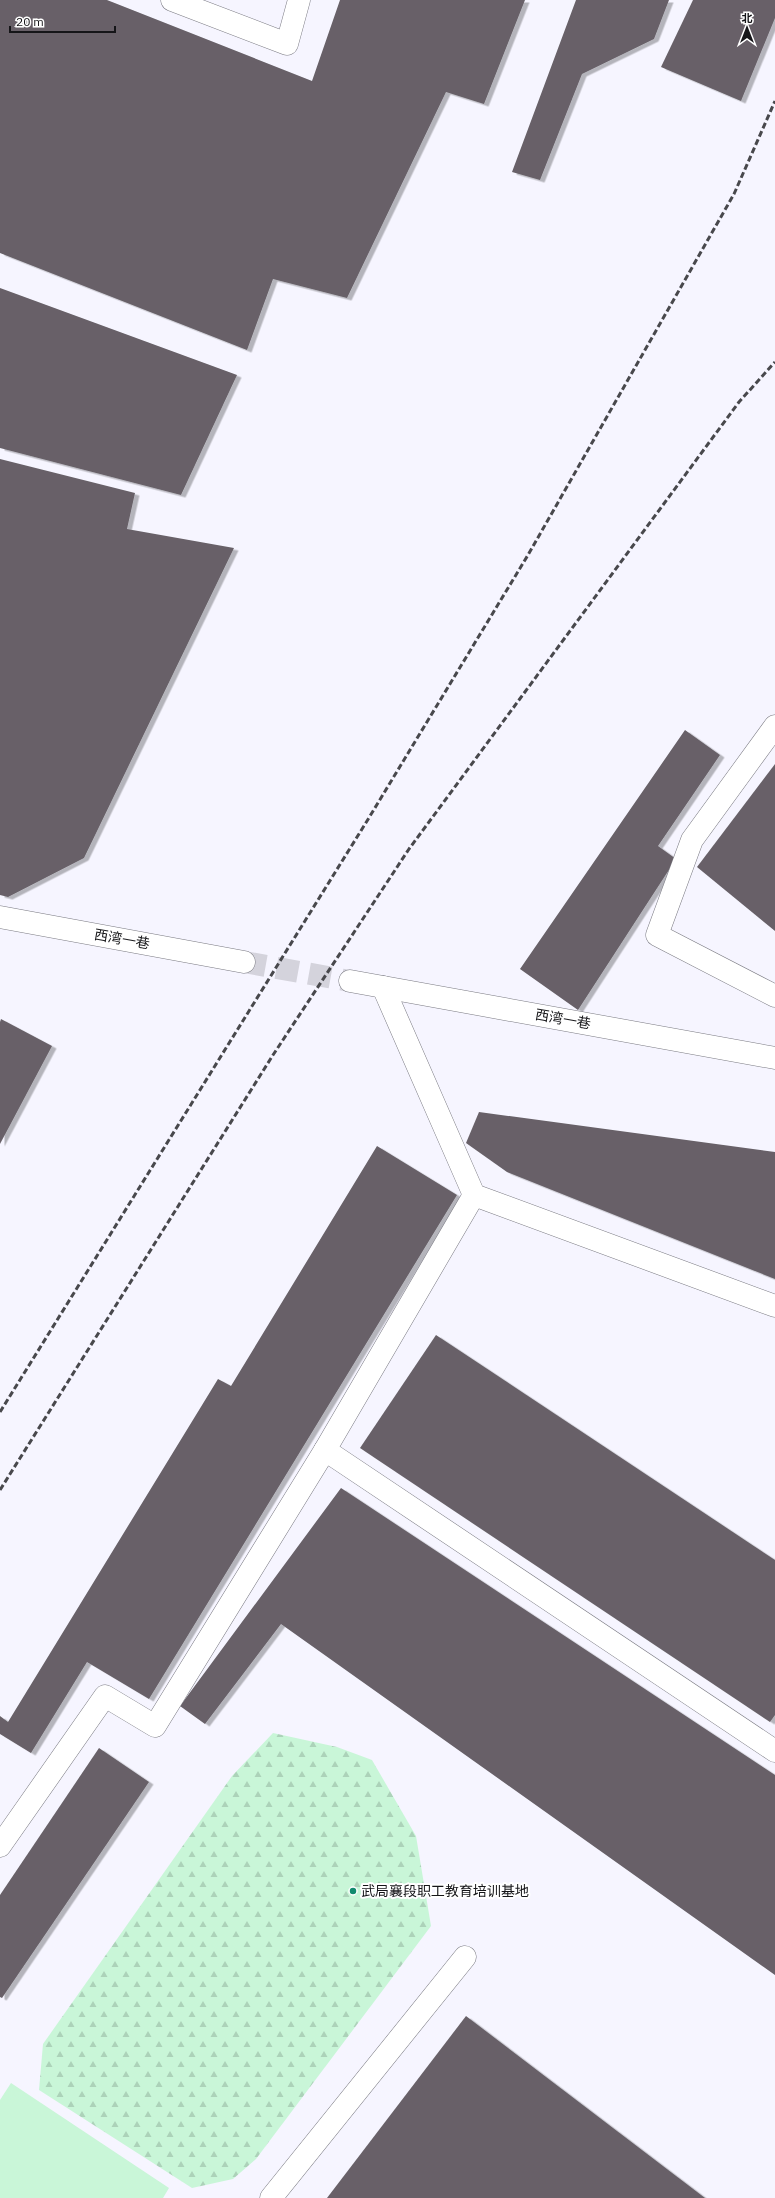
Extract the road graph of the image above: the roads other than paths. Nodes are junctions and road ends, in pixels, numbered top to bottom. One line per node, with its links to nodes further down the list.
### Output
1 (172, 0): 2 (street)
2 (299, 0)
3 (775, 726): 8 (street)
4 (0, 916): 5 (street, 西湾一巷)
5 (244, 962)
6 (350, 981): 7 (street, 西湾一巷)
7 (383, 987): 9 (street, 西湾一巷); 10 (street)
8 (775, 996)
9 (775, 1058)
10 (474, 1195): 11 (street); 12 (street)
11 (775, 1306)
12 (325, 1450): 13 (street); 14 (street)
13 (775, 1751)
14 (0, 1846)
15 (465, 1957): 16 (street)
16 (271, 2198)

